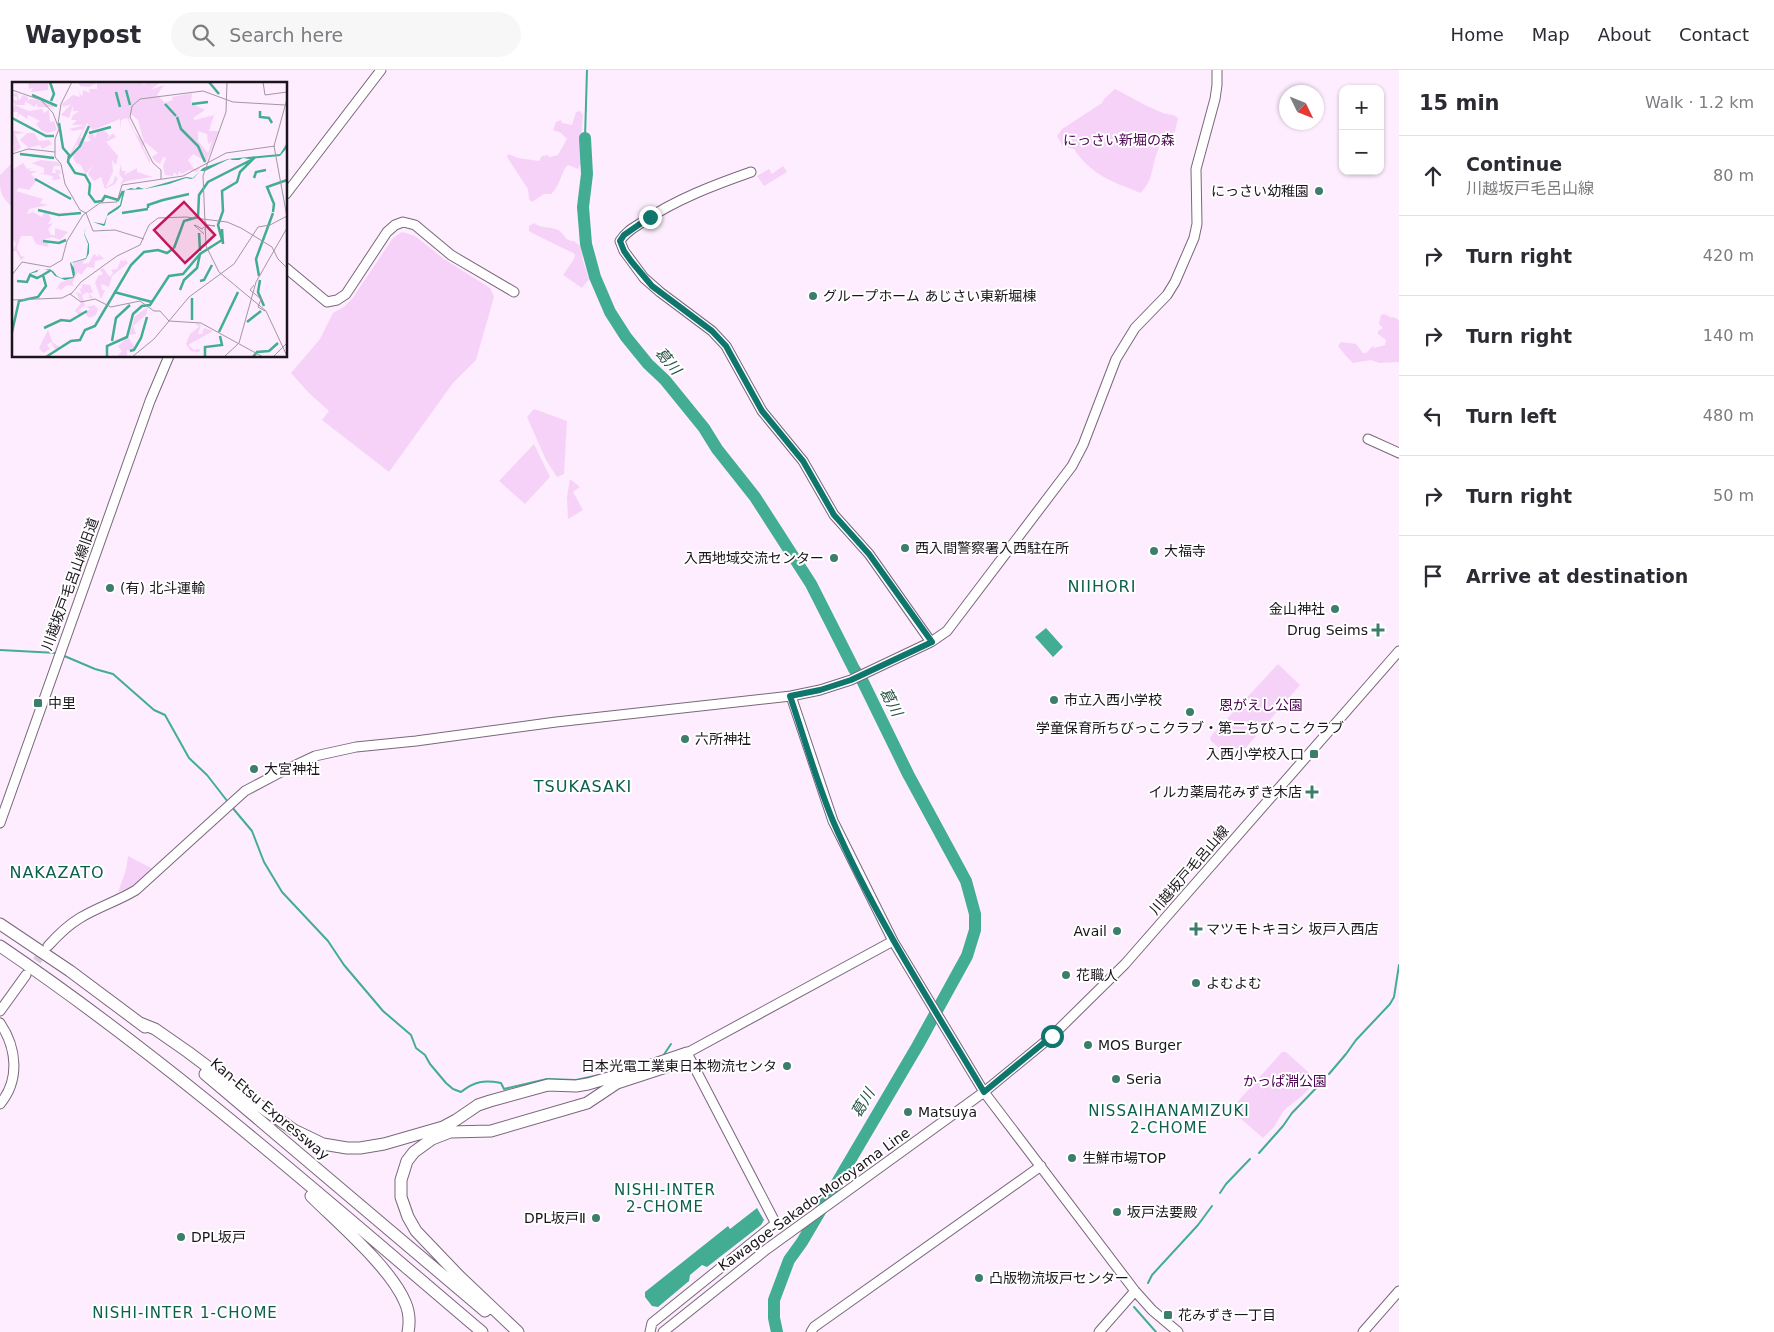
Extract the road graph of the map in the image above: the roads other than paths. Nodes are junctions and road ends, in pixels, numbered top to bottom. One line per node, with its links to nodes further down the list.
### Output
1 (381, 70): 4 (street)
2 (1217, 70): 10 (street)
3 (751, 172): 10 (street)
4 (288, 191)
5 (288, 270): 6 (street)
6 (514, 292)
7 (168, 358): 13 (street, 川越坂戸毛呂山線旧道)
8 (1368, 439): 9 (street)
9 (1399, 453)
10 (932, 642): 12 (street)
11 (1399, 652): 23 (street, 川越坂戸毛呂山線)
12 (790, 696): 15 (street); 17 (street)
13 (0, 822)
14 (0, 924): 21 (highway, Kan-Etsu Expressway)
15 (893, 941): 22 (street); 23 (street)
16 (0, 946): 25 (highway)
17 (48, 946)
18 (26, 975): 19 (street)
19 (0, 1011)
20 (0, 1023): 24 (street)
21 (140, 1023): 22 (highway); 31 (highway, Kan-Etsu Expressway)
22 (687, 1053): 32 (highway); 33 (street)
23 (984, 1092): 26 (street); 34 (street, Kawagoe-Sakado-Moroyama Line)
24 (0, 1104)
25 (256, 1140): 29 (highway); 30 (highway)
26 (1041, 1166): 27 (street); 35 (street)
27 (1135, 1291): 36 (street); 37 (street)
28 (1399, 1291): 38 (street)
29 (408, 1332)
30 (482, 1332)
31 (509, 1332)
32 (518, 1332)
33 (650, 1332)
34 (663, 1332)
35 (811, 1332)
36 (1099, 1332)
37 (1178, 1332)
38 (1363, 1332)

